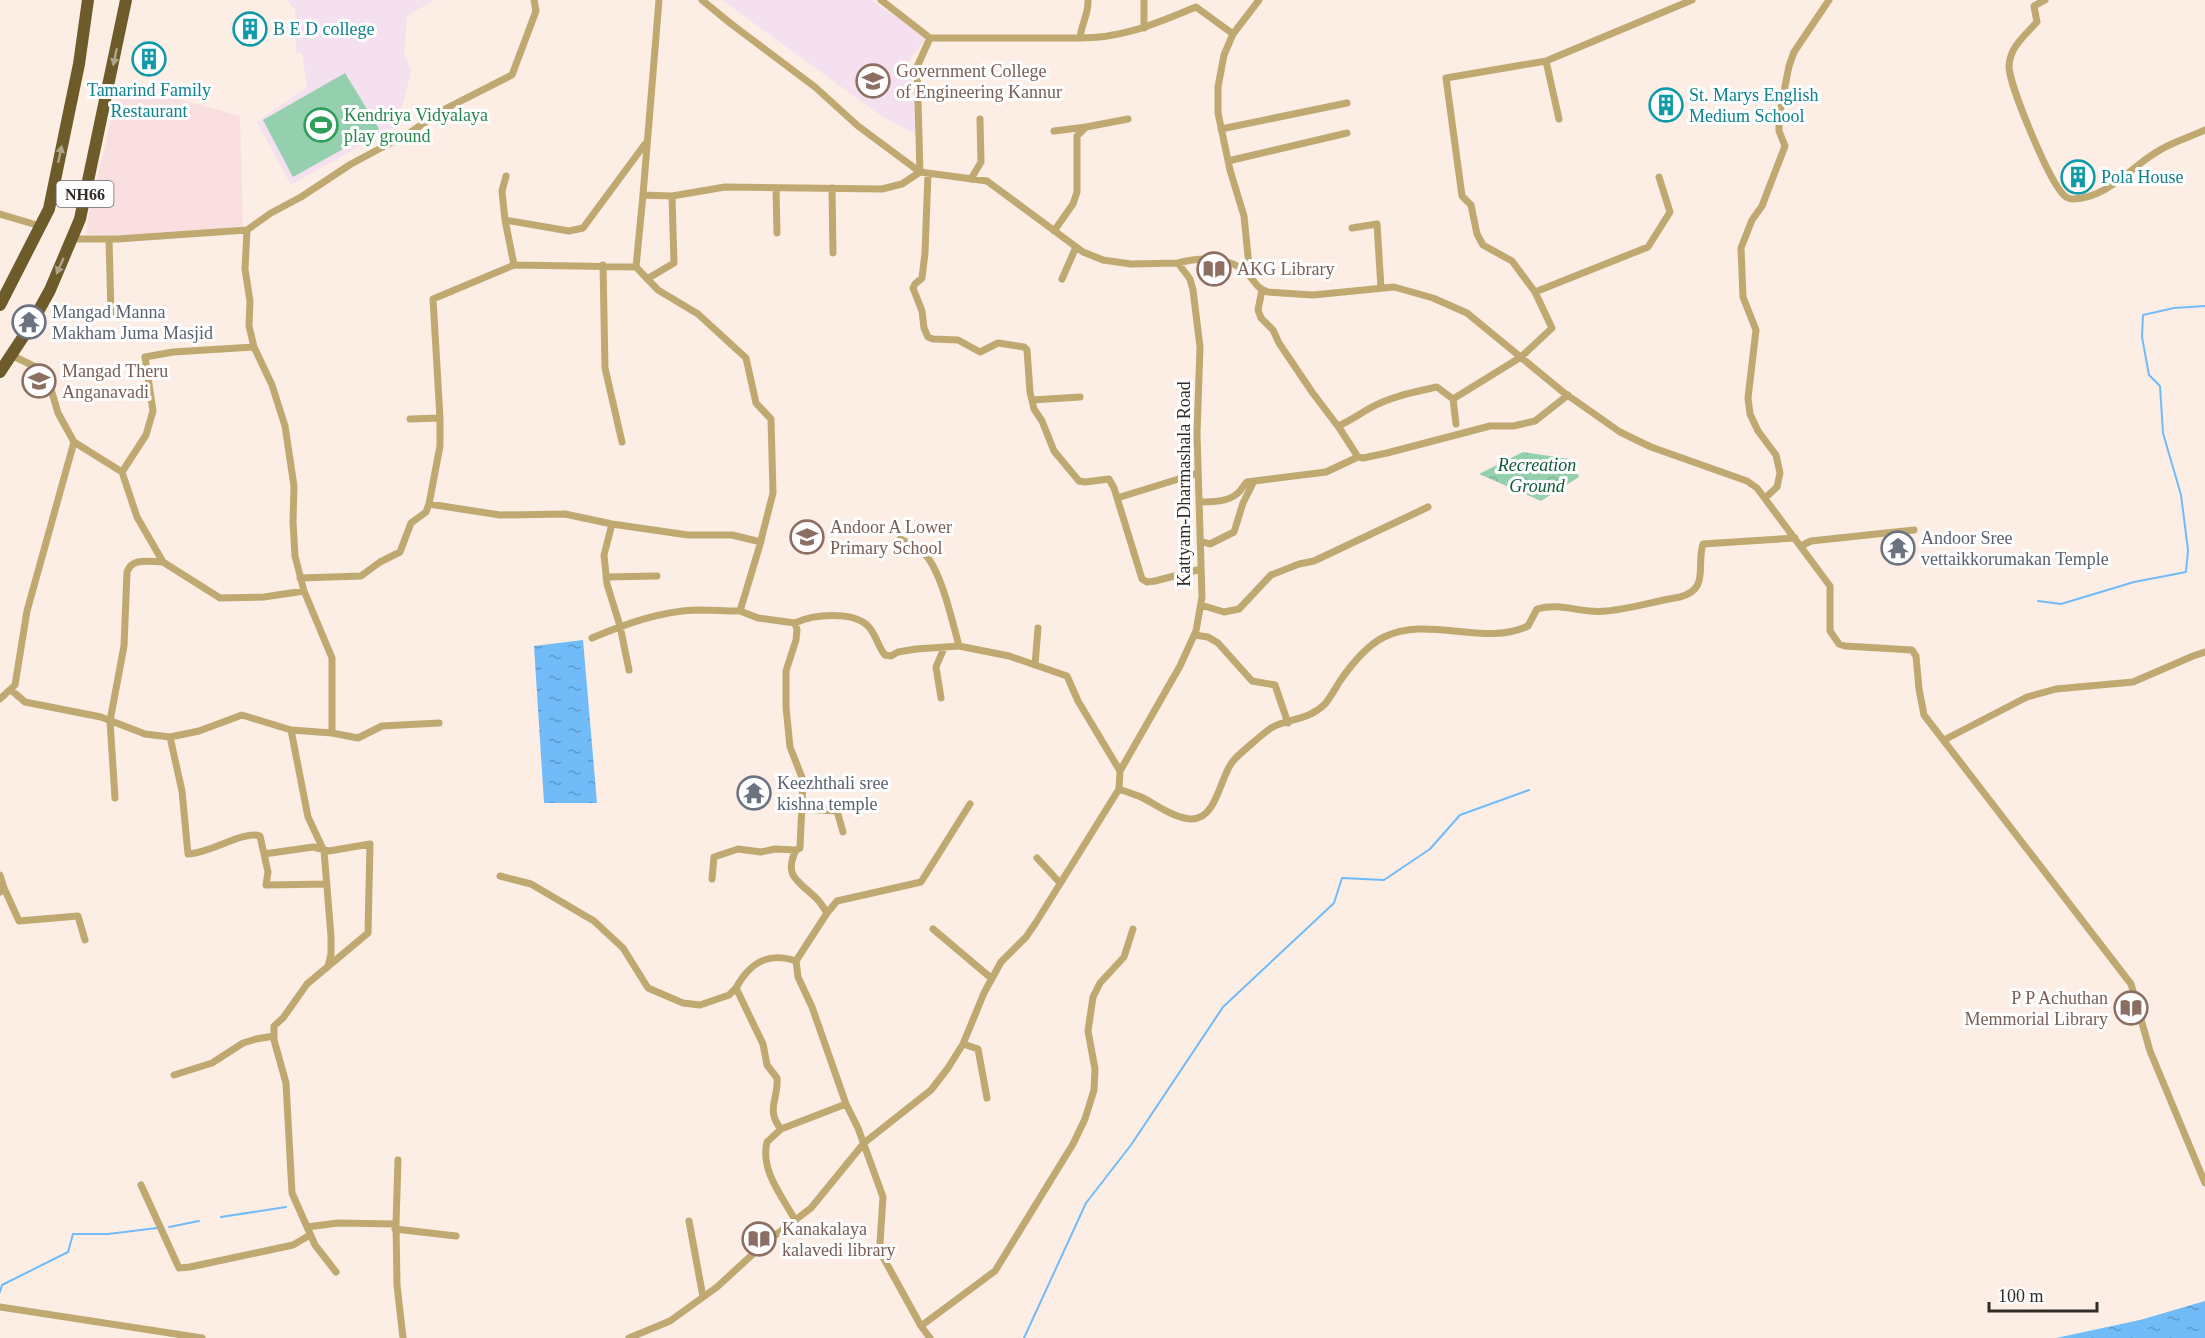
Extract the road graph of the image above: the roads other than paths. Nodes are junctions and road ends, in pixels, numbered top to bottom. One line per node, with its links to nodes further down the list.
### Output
1 (88, 0): 39 (highway, NH66, one-way to 1)
2 (126, 0): 44 (highway, NH66, one-way to 44)
3 (534, 0): 41 (street)
4 (659, 0): 27 (street)
5 (702, 0): 29 (street)
6 (881, 0): 15 (street)
7 (1088, 0): 16 (street)
8 (1144, 0): 13 (street)
9 (1259, 0): 14 (street)
10 (1692, 0): 17 (street)
11 (1829, 0): 79 (street)
12 (2045, 0): 24 (street)
13 (1144, 28): 14 (street); 16 (street)
14 (1233, 33): 23 (street)
15 (930, 38): 16 (street); 29 (street)
16 (1080, 38)
17 (1546, 61): 21 (street); 57 (street)
18 (1347, 103): 23 (street)
19 (1128, 118): 22 (street)
20 (980, 119): 32 (street)
21 (1560, 119)
22 (1086, 127): 25 (street); 42 (street)
23 (1221, 129): 28 (street)
24 (2205, 130)
25 (1054, 131)
26 (1347, 133): 28 (street)
27 (645, 144): 35 (street); 38 (street)
28 (1228, 161): 52 (street)
29 (924, 172): 32 (street); 34 (street); 67 (street)
30 (506, 176): 38 (street)
31 (1659, 177): 57 (street)
32 (971, 179): 42 (street)
33 (776, 188): 34 (street); 36 (street); 43 (street)
34 (832, 189): 47 (street)
35 (643, 195): 36 (street); 51 (street)
36 (672, 196): 53 (street)
37 (0, 214): 39 (street)
38 (505, 220): 49 (street)
39 (40, 226): 58 (highway, NH66)
40 (1352, 228): 55 (street)
41 (247, 230): 45 (street); 60 (street)
42 (1054, 231): 46 (street)
43 (777, 233)
44 (72, 239): 45 (street); 61 (highway, NH66, one-way to 61)
45 (110, 239): 59 (street)
46 (1076, 247): 48 (street); 54 (street)
47 (833, 253)
48 (1178, 263): 52 (street); 76 (street, Kattyam-Dharmashala Road)
49 (514, 265): 50 (street); 68 (street)
50 (603, 265): 51 (street); 73 (street)
51 (636, 267): 53 (street)
52 (1250, 276): 56 (street)
53 (647, 279): 88 (street)
54 (1062, 279)
55 (1381, 288): 56 (street); 62 (street)
56 (1262, 290): 71 (street)
57 (1535, 292): 62 (street)
58 (0, 305)
59 (111, 314)
60 (254, 347): 75 (street); 94 (street)
61 (11, 355): 63 (highway, NH66); 72 (street)
62 (1521, 357): 64 (street); 66 (street)
63 (0, 372)
64 (1568, 395): 74 (street); 79 (street)
65 (1080, 397): 67 (street)
66 (1454, 399): 70 (street); 71 (street)
67 (1032, 400): 78 (street)
68 (440, 417): 69 (street); 81 (street)
69 (410, 419)
70 (1456, 424)
71 (1338, 426): 74 (street)
72 (74, 442): 75 (street); 108 (street)
73 (622, 442)
74 (1358, 457): 77 (street)
75 (122, 472): 90 (street)
76 (1198, 473): 78 (street); 80 (street, Kattyam-Dharmashala Road)
77 (1254, 481): 80 (street); 87 (street)
78 (1117, 498): 91 (street)
79 (1765, 498): 85 (street)
80 (1199, 502): 87 (street, Kattyam-Dharmashala Road)
81 (429, 504): 83 (street); 94 (street)
82 (1428, 507): 96 (street)
83 (612, 524): 88 (street); 93 (street)
84 (1914, 530): 89 (street)
85 (1795, 538): 89 (street); 113 (street)
86 (900, 539): 103 (street)
87 (1200, 541): 91 (street, Kattyam-Dharmashala Road)
88 (761, 542): 97 (street)
89 (1801, 546): 117 (street)
90 (163, 562): 95 (street); 111 (street)
91 (1201, 569): 96 (street, Kattyam-Dharmashala Road)
92 (657, 576): 93 (street)
93 (606, 577): 99 (street)
94 (300, 579): 95 (street)
95 (304, 591): 115 (street)
96 (1201, 605): 101 (street, Kattyam-Dharmashala Road)
97 (740, 611): 98 (street); 99 (street)
98 (795, 623): 104 (street); 122 (street)
99 (620, 626): 102 (street); 107 (street)
100 (1038, 628): 106 (street)
101 (1194, 635): 113 (street); 118 (street, Kattyam-Dharmashala Road)
102 (592, 638)
103 (959, 646): 104 (street); 106 (street)
104 (944, 648): 109 (street)
105 (2205, 652): 117 (street)
106 (1035, 665): 118 (street)
107 (629, 670)
108 (11, 690): 110 (street); 111 (street)
109 (941, 698)
110 (0, 699)
111 (110, 721): 116 (street); 120 (street)
112 (439, 723): 115 (street)
113 (1288, 723): 119 (street)
114 (291, 730): 115 (street); 116 (street); 125 (street)
115 (332, 733)
116 (170, 737): 126 (street)
117 (1944, 740): 150 (street)
118 (1120, 771): 119 (street, Kattyam-Dharmashala Road)
119 (1119, 789): 131 (street, Kattyam-Dharmashala Road)
120 (115, 798)
121 (970, 804): 134 (street)
122 (803, 809): 123 (street); 124 (street)
123 (843, 832)
124 (796, 850): 130 (street); 134 (street)
125 (324, 851): 126 (street); 132 (street); 139 (street)
126 (264, 854): 132 (street)
127 (1037, 858): 131 (street)
128 (0, 875): 133 (street)
129 (501, 876): 141 (street)
130 (711, 879)
131 (1060, 883): 140 (street, Kattyam-Dharmashala Road)
132 (327, 884): 139 (street)
133 (2, 890): 137 (street)
134 (827, 914): 138 (street)
135 (933, 929): 140 (street)
136 (1133, 929): 161 (street)
137 (85, 940)
138 (796, 961): 141 (street); 146 (street)
139 (328, 967): 142 (street)
140 (991, 978): 143 (street, Kattyam-Dharmashala Road)
141 (736, 988): 147 (street)
142 (274, 1036): 144 (street); 155 (street)
143 (963, 1044): 145 (street); 148 (street, Kattyam-Dharmashala Road)
144 (174, 1075)
145 (987, 1098)
146 (846, 1104): 147 (street); 148 (street)
147 (780, 1130): 152 (street)
148 (864, 1143): 152 (street, Kattyam-Dharmashala Road); 161 (street)
149 (398, 1160): 154 (street)
150 (2205, 1183)
151 (141, 1185): 156 (street)
152 (795, 1220): 159 (street, Kattyam-Dharmashala Road)
153 (689, 1221): 159 (street)
154 (395, 1226): 155 (street); 157 (street); 164 (street)
155 (307, 1227): 156 (street)
156 (310, 1235): 158 (street)
157 (456, 1236)
158 (336, 1272)
159 (703, 1298): 165 (street, Kattyam-Dharmashala Road)
160 (0, 1307): 162 (street)
161 (921, 1326): 166 (street)
162 (175, 1336): 163 (street)
163 (202, 1338)
164 (403, 1338)
165 (629, 1338)
166 (930, 1338)

